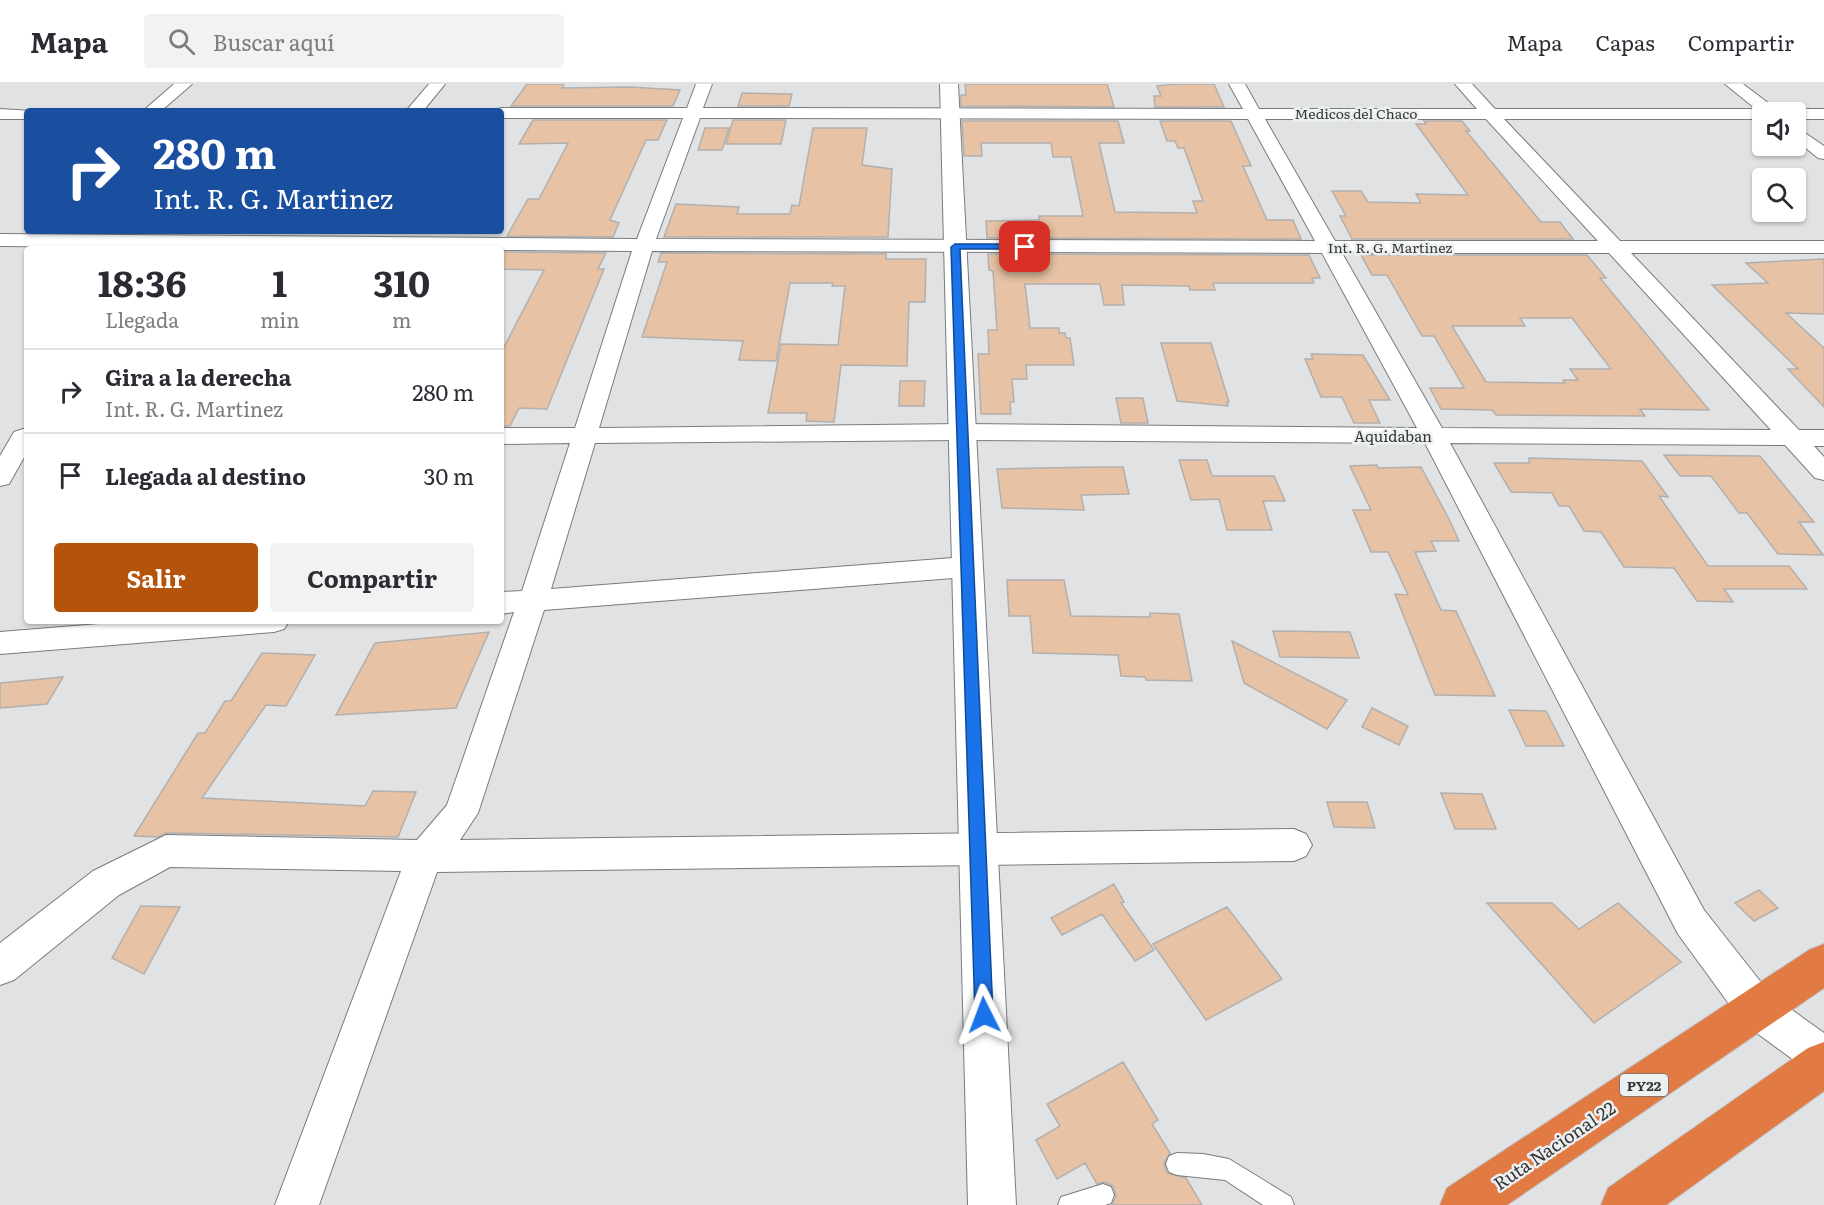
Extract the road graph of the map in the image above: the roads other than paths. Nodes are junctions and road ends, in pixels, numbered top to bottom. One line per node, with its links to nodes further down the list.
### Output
1 (184, 84): 9 (street)
2 (437, 84): 10 (street)
3 (704, 84): 12 (street)
4 (1237, 84): 13 (street)
5 (1463, 84): 16 (street)
6 (1733, 84): 8 (street)
7 (950, 99): 12 (street, Medicos del Chaco); 13 (street, Medicos del Chaco); 27 (street)
8 (1757, 102)
9 (155, 108)
10 (417, 108)
11 (504, 113): 12 (street, Medicos del Chaco)
12 (693, 113): 25 (street)
13 (1252, 113): 16 (street, Medicos del Chaco); 28 (street)
14 (0, 114): 15 (street)
15 (24, 114)
16 (1490, 114): 17 (street, Medicos del Chaco); 29 (street)
17 (1752, 114)
18 (1806, 114): 19 (street)
19 (1824, 114)
20 (1806, 140): 21 (street)
21 (1824, 154)
22 (24, 220): 24 (street)
23 (302, 237): 24 (street, Int. R. G. Martinez); 26 (street, Int. R. G. Martinez)
24 (0, 241)
25 (644, 245): 26 (street, Int. R. G. Martinez); 27 (street, Int. R. G. Martinez); 32 (street)
26 (327, 246)
27 (955, 247): 28 (street, Int. R. G. Martinez); 31 (street)
28 (1330, 247): 29 (street, Int. R. G. Martinez); 34 (street)
29 (1616, 247): 30 (street, Int. R. G. Martinez); 36 (street)
30 (1824, 247)
31 (962, 432): 32 (street, Aquidaban); 34 (street, Aquidaban); 40 (street)
32 (582, 435): 33 (street, Aquidaban); 41 (street)
33 (504, 436)
34 (1434, 436): 36 (street, Aquidaban); 49 (street)
35 (17, 437): 39 (street)
36 (1791, 437): 37 (street, Aquidaban); 38 (street)
37 (1824, 438)
38 (1824, 472)
39 (0, 478)
40 (966, 567): 41 (street); 45 (street)
41 (517, 601): 46 (street)
42 (237, 624): 43 (street)
43 (0, 643)
44 (1294, 845): 45 (street)
45 (976, 849): 46 (street); 55 (street)
46 (424, 856): 48 (street); 54 (street)
47 (1824, 964): 49 (highway, Ruta Nacional 22 / PY22)
48 (0, 967)
49 (1757, 1009): 50 (street); 58 (highway, Ruta Nacional 22 / PY22)
50 (1824, 1058)
51 (1824, 1064): 59 (highway)
52 (1177, 1164): 57 (lane)
53 (1103, 1195): 56 (lane)
54 (297, 1205)
55 (992, 1205)
56 (1069, 1205)
57 (1283, 1205)
58 (1464, 1205)
59 (1624, 1205)

